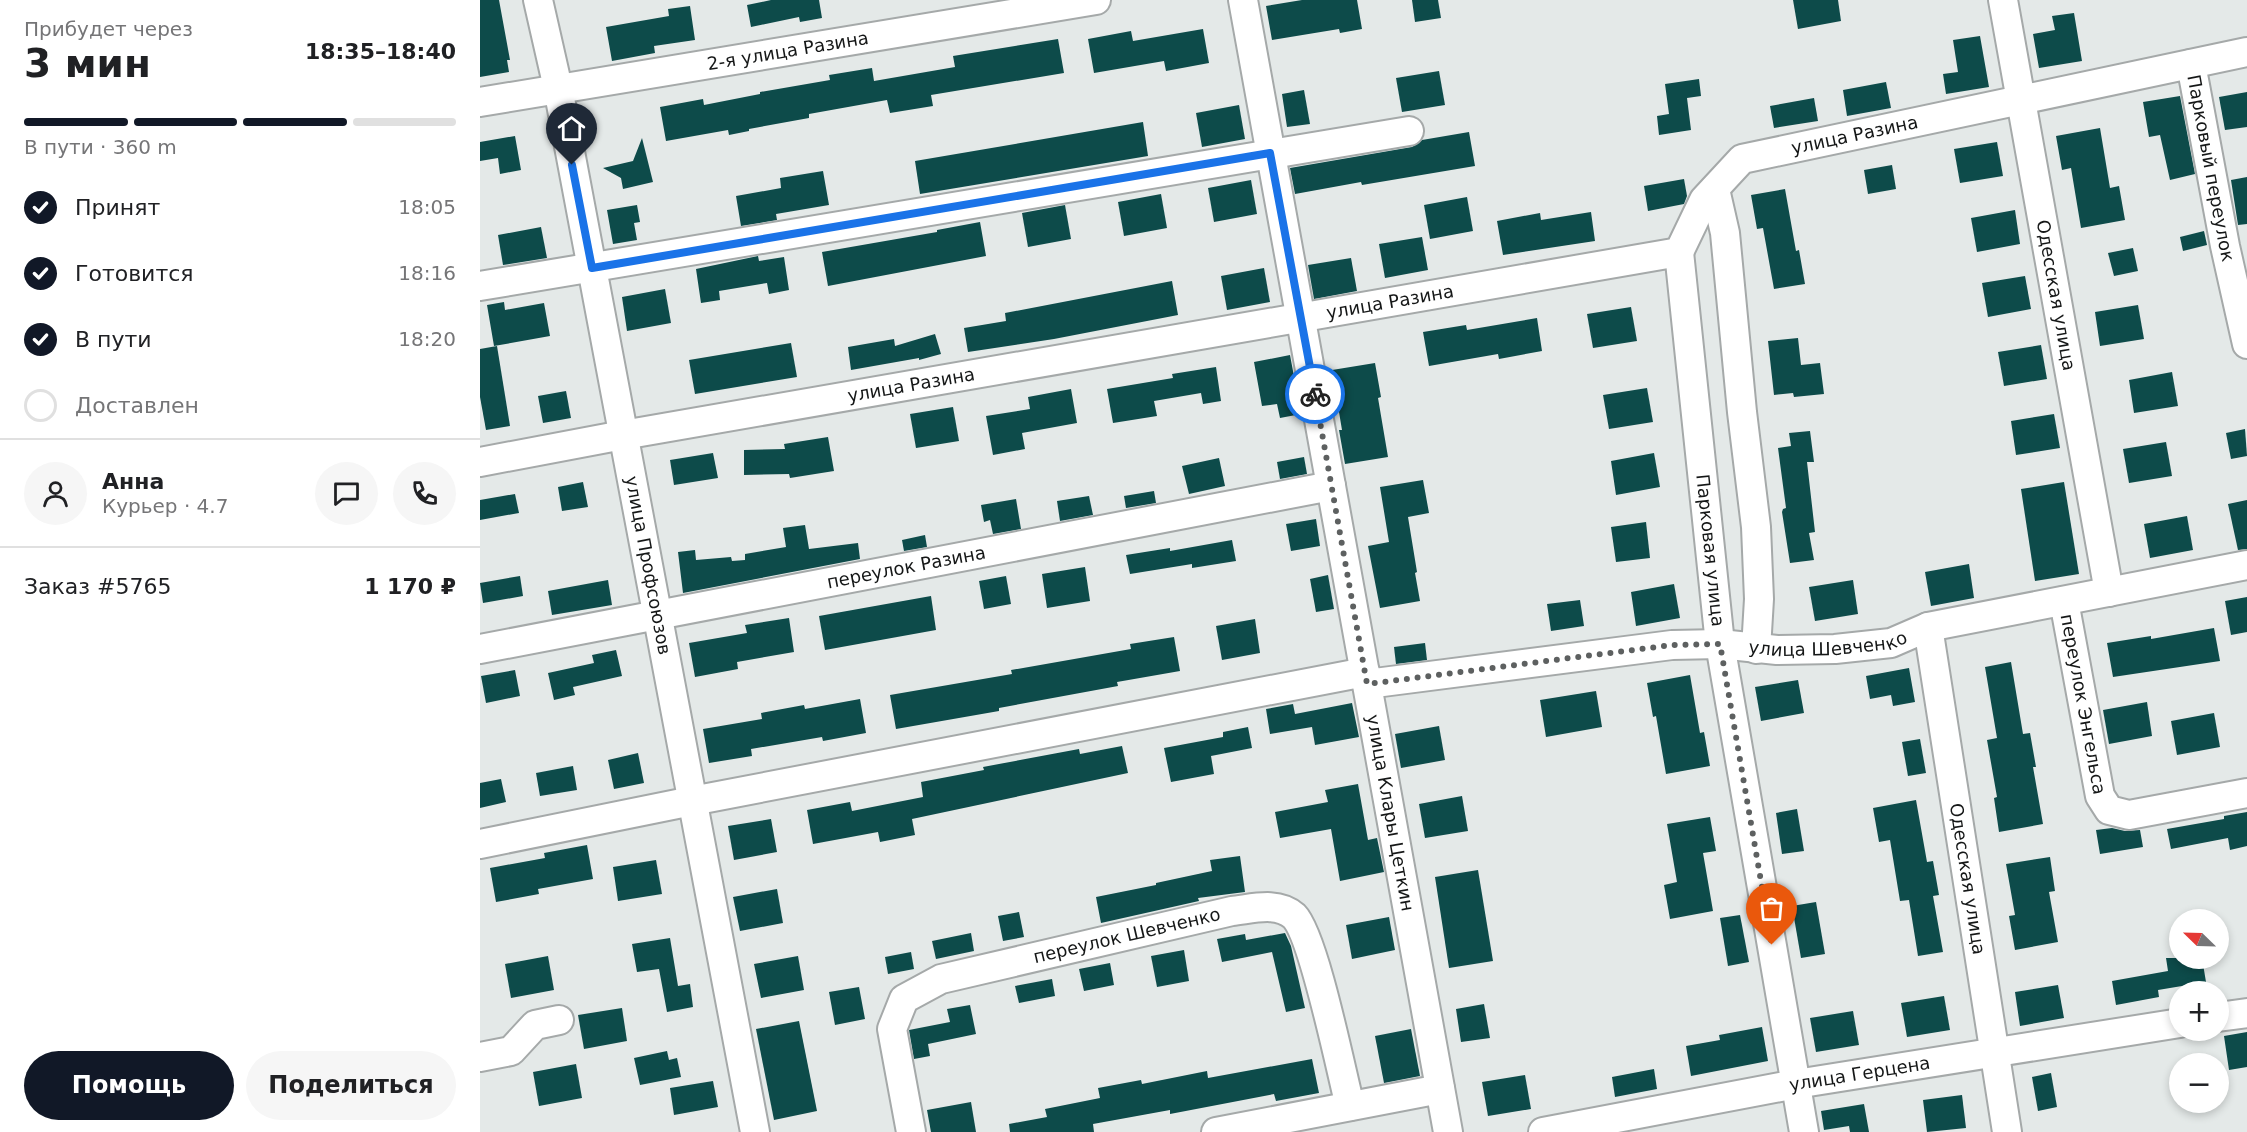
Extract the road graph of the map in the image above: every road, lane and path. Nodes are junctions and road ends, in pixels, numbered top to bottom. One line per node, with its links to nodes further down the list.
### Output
1 (538, 0): 7 (street, улица Профсоюзов)
2 (1096, 0): 7 (street, 2-я улица Разина)
3 (1243, 0): 11 (street, улица Клары Цеткин)
4 (2003, 0): 8 (street, Одесская улица)
5 (2247, 52): 6 (street, улица Разина)
6 (2191, 64): 8 (street, улица Разина); 17 (street, Парковый переулок)
7 (558, 88): 9 (street, 2-я улица Разина); 14 (street, улица Профсоюзов)
8 (2021, 100): 12 (street, улица Разина); 22 (street, Одесская улица)
9 (480, 102)
10 (1409, 131): 11 (street)
11 (1270, 153): 14 (street); 16 (street, улица Клары Цеткин)
12 (1714, 189): 13 (street, улица Разина); 28 (street)
13 (1679, 252): 16 (street, улица Разина); 26 (street, Парковая улица)
14 (592, 268): 15 (street); 18 (street, улица Профсоюзов)
15 (480, 286)
16 (1301, 318): 18 (street, улица Разина); 20 (street, улица Клары Цеткин)
17 (2247, 344)
18 (623, 435): 19 (street, улица Разина); 24 (street, улица Профсоюзов)
19 (480, 462)
20 (1331, 486): 24 (street, переулок Разина); 29 (street, улица Клары Цеткин)
21 (2247, 565): 22 (street, улица Шевченко)
22 (2109, 592): 23 (street, улица Шевченко)
23 (2064, 601): 25 (street, улица Шевченко); 30 (street, переулок Энгельса)
24 (657, 615): 27 (street, переулок Разина); 31 (street, улица Профсоюзов)
25 (1928, 627): 28 (street, улица Шевченко); 37 (street, Одесская улица)
26 (1720, 644): 28 (street, улица Шевченко); 29 (street, улица Шевченко); 39 (street, Парковая улица)
27 (480, 649)
28 (1756, 649)
29 (1366, 678): 31 (street, улица Шевченко); 40 (street, улица Клары Цеткин)
30 (2247, 793)
31 (692, 801): 32 (street, улица Шевченко); 42 (street, улица Профсоюзов)
32 (480, 844)
33 (2247, 1013): 34 (street)
34 (2229, 1015)
35 (559, 1020): 38 (street)
36 (2169, 1025): 37 (street, улица Герцена)
37 (1994, 1051): 39 (street, улица Герцена); 48 (street, Одесская улица)
38 (480, 1057)
39 (1796, 1084): 46 (street, улица Герцена); 47 (street, Парковая улица)
40 (1440, 1089): 41 (street); 45 (street, улица Клары Цеткин)
41 (1350, 1106): 43 (street, переулок Шевченко); 44 (street)
42 (755, 1132)
43 (911, 1132)
44 (1216, 1132)
45 (1448, 1132)
46 (1543, 1132)
47 (1804, 1132)
48 (2007, 1132)

